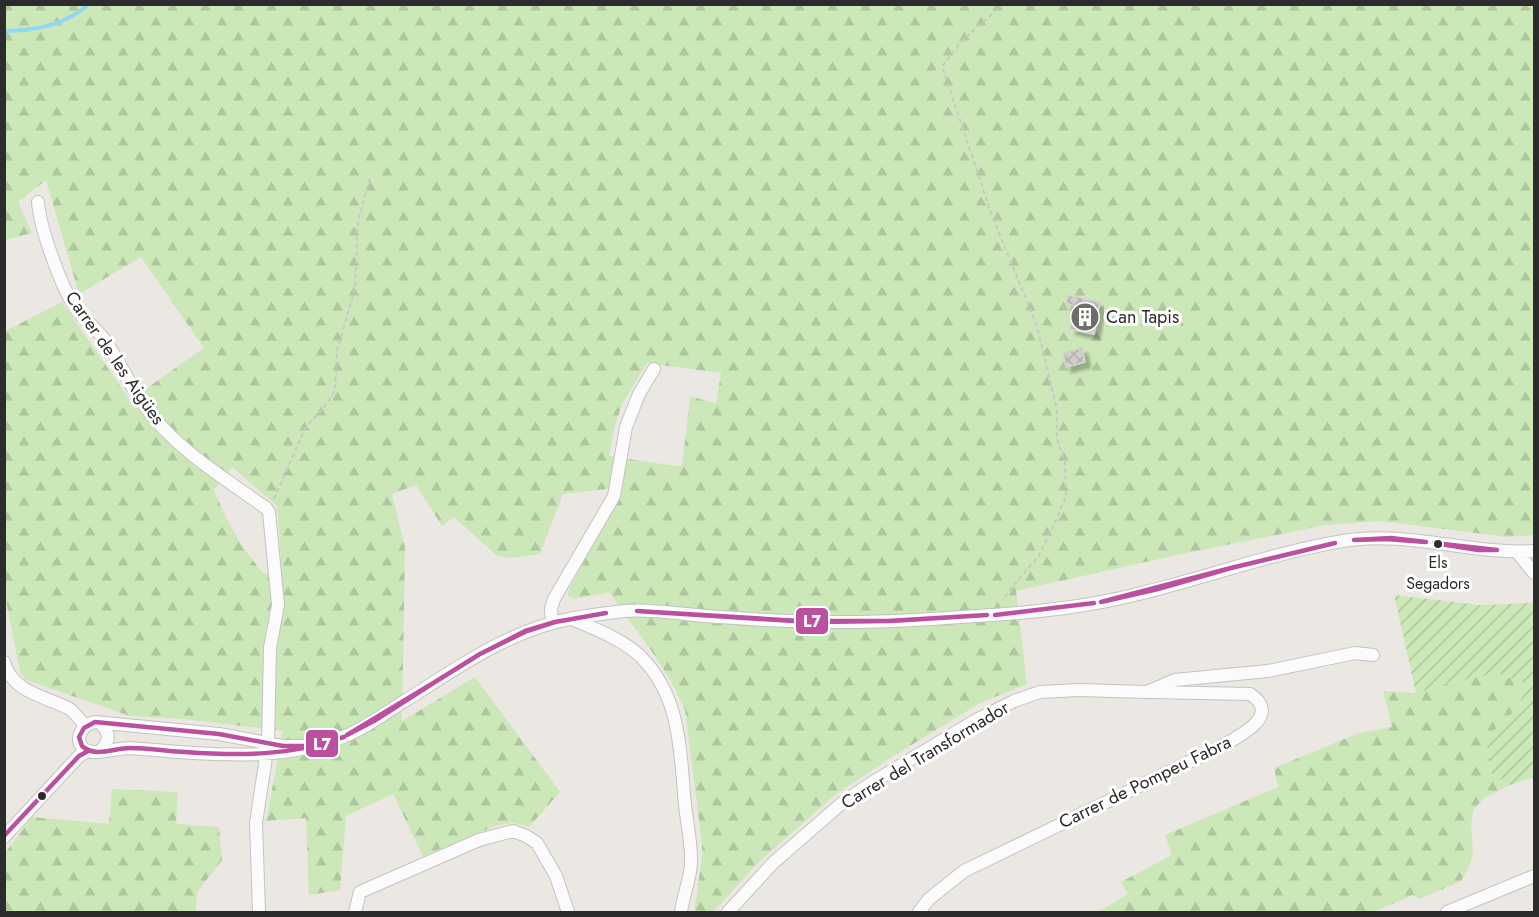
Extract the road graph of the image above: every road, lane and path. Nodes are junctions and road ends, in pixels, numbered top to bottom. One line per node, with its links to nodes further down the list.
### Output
1 (1003, 4): 9 (path)
2 (370, 178): 5 (path)
3 (38, 202): 5 (street, Carrer de les Aigües)
4 (654, 369): 11 (street)
5 (269, 513): 17 (street)
6 (1534, 551): 7 (street)
7 (1517, 552): 8 (street); 9 (street)
8 (1534, 573)
9 (993, 615): 10 (street)
10 (571, 619): 11 (street); 25 (street)
11 (552, 623): 17 (street)
12 (1373, 655): 14 (street, Carrer del Transformador)
13 (4, 662): 16 (street)
14 (1147, 692): 26 (street, Carrer del Transformador); 27 (street, Carrer de Pompeu Fabra)
15 (101, 724): 16 (street); 17 (street); 18 (street)
16 (84, 725): 19 (street)
17 (267, 749): 18 (street); 22 (street)
18 (101, 750): 19 (street)
19 (88, 751): 20 (street)
20 (4, 837)
21 (1534, 876): 28 (street)
22 (259, 912)
23 (355, 912): 24 (street)
24 (568, 912)
25 (681, 912)
26 (728, 912)
27 (919, 912)
28 (1447, 912)

